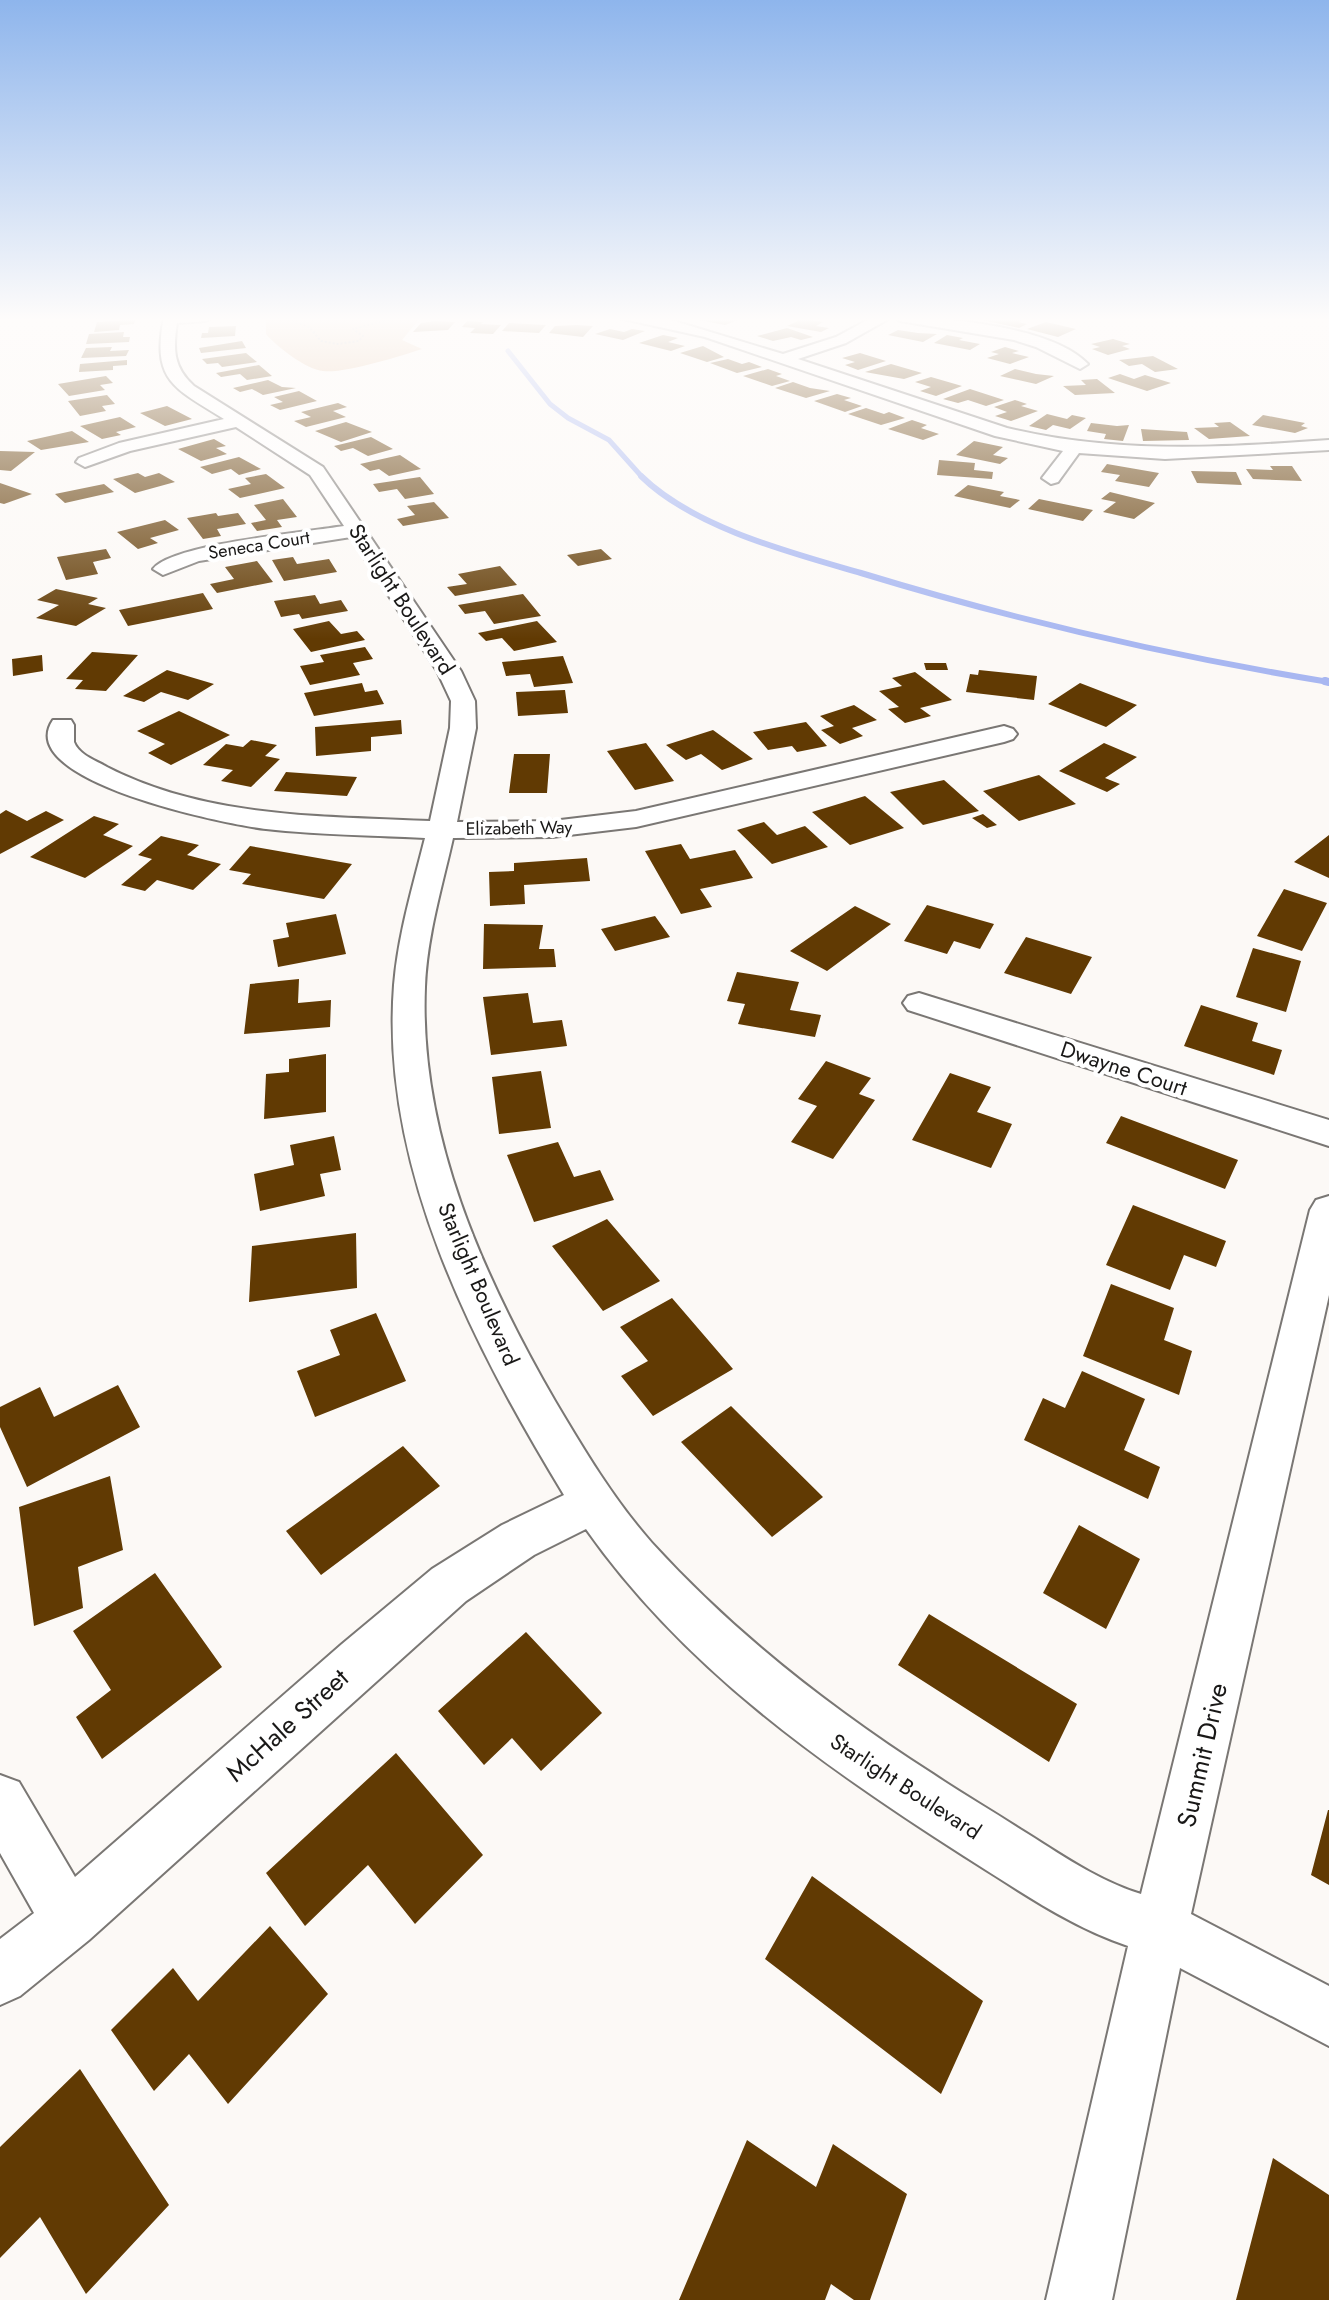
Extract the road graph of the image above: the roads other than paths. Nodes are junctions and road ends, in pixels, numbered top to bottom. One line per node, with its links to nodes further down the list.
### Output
1 (225, 424): 6 (street)
2 (245, 424): 8 (street, Starlight Boulevard)
3 (979, 424): 5 (street)
4 (1329, 445): 5 (street)
5 (1075, 447): 7 (street)
6 (85, 462)
7 (1051, 478)
8 (358, 530): 9 (street, Seneca Court); 12 (street, Starlight Boulevard)
9 (163, 569)
10 (62, 725): 12 (street, Elizabeth Way)
11 (1004, 734): 12 (street, Elizabeth Way)
12 (441, 830): 16 (street, Starlight Boulevard)
13 (919, 1003): 14 (street, Dwayne Court)
14 (1329, 1133)
15 (1329, 1210): 19 (street, Summit Drive)
16 (594, 1503): 18 (street, McHale Street); 19 (street, Starlight Boulevard)
17 (0, 1801): 18 (street)
18 (69, 1920): 20 (street, McHale Street)
19 (1160, 1929): 21 (street, Starlight Boulevard); 22 (street, Summit Drive)
20 (0, 1976)
21 (1329, 2017)
22 (1079, 2300)

